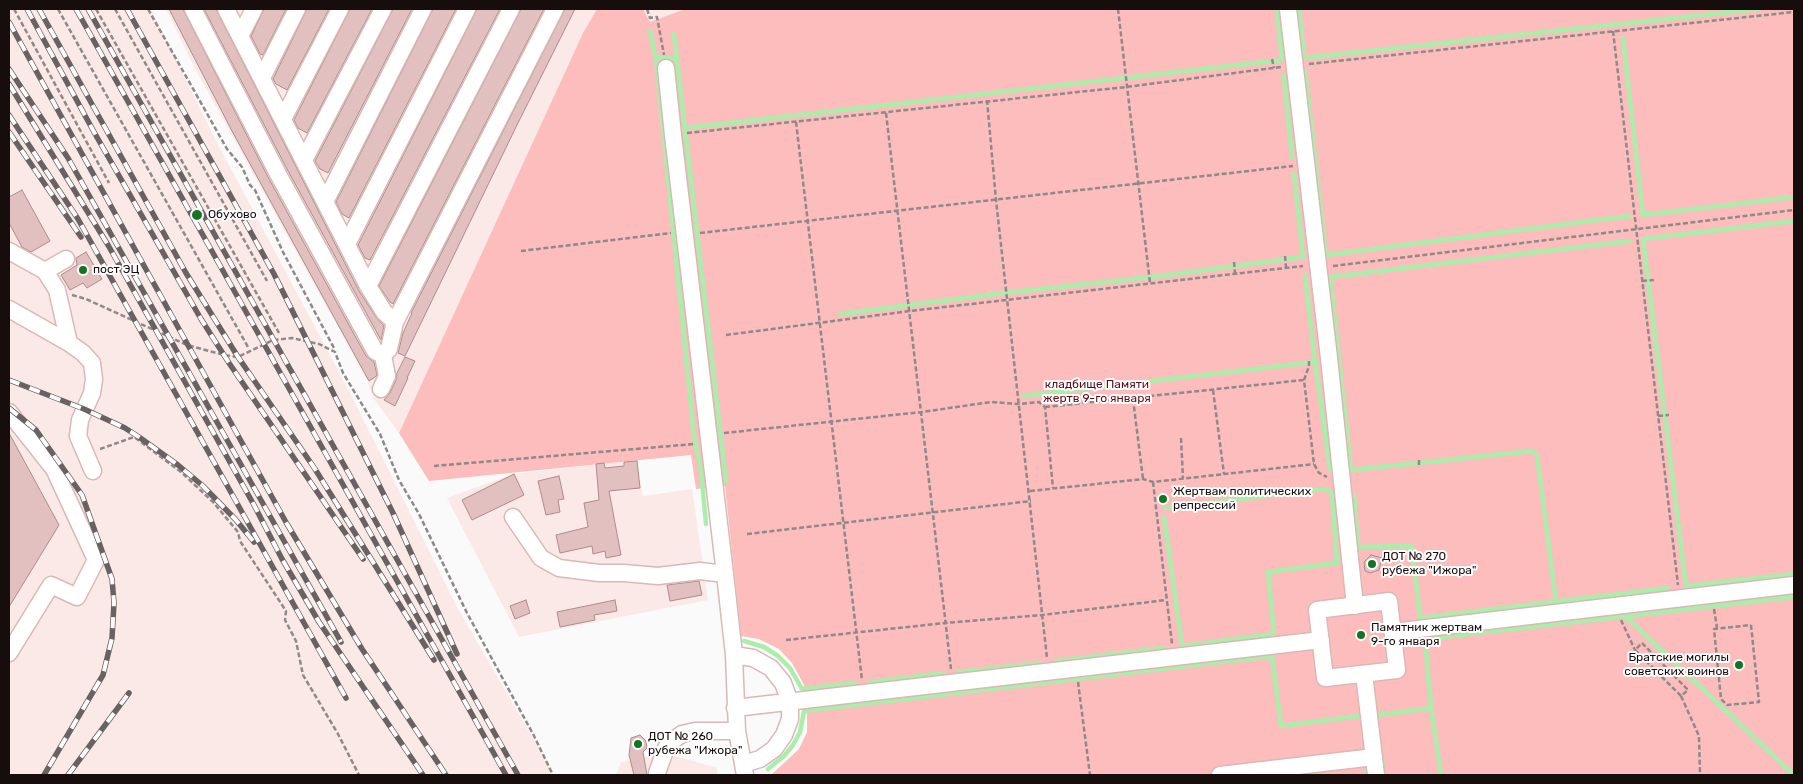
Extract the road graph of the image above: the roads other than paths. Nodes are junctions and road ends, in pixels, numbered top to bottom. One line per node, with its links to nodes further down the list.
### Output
1 (193, 9): 26 (street)
2 (226, 9): 12 (street)
3 (254, 9): 12 (street)
4 (297, 9): 14 (street)
5 (340, 9): 15 (street)
6 (383, 9): 16 (street)
7 (423, 9): 17 (street)
8 (467, 9): 18 (street)
9 (511, 9): 22 (street)
10 (555, 9): 24 (street)
11 (1288, 9): 33 (street)
12 (240, 36): 14 (street)
13 (665, 61): 31 (street)
14 (262, 78): 15 (street)
15 (283, 120): 16 (street)
16 (304, 160): 17 (street)
17 (325, 202): 18 (street)
18 (347, 244): 22 (street)
19 (9, 251): 21 (street)
20 (66, 260): 21 (street)
21 (45, 271): 25 (street)
22 (368, 286): 24 (street)
23 (9, 309): 25 (street)
24 (395, 322): 26 (street)
25 (69, 343): 29 (street)
26 (384, 355): 27 (street)
27 (382, 389)
28 (9, 412): 36 (street)
29 (93, 471)
30 (513, 518): 31 (street)
31 (725, 574): 37 (street)
32 (1794, 585): 34 (street)
33 (1355, 606): 34 (street); 35 (street)
34 (1392, 632): 38 (street)
35 (1321, 640): 38 (street); 39 (street)
36 (9, 653)
37 (734, 655): 39 (street); 40 (street)
38 (1364, 674): 42 (street)
39 (790, 702): 40 (street); 43 (street)
40 (735, 708): 41 (street)
41 (737, 730): 43 (street); 44 (street)
42 (1374, 757): 45 (street); 46 (street)
43 (744, 770)
44 (657, 773)
45 (1220, 775)
46 (1376, 775)

